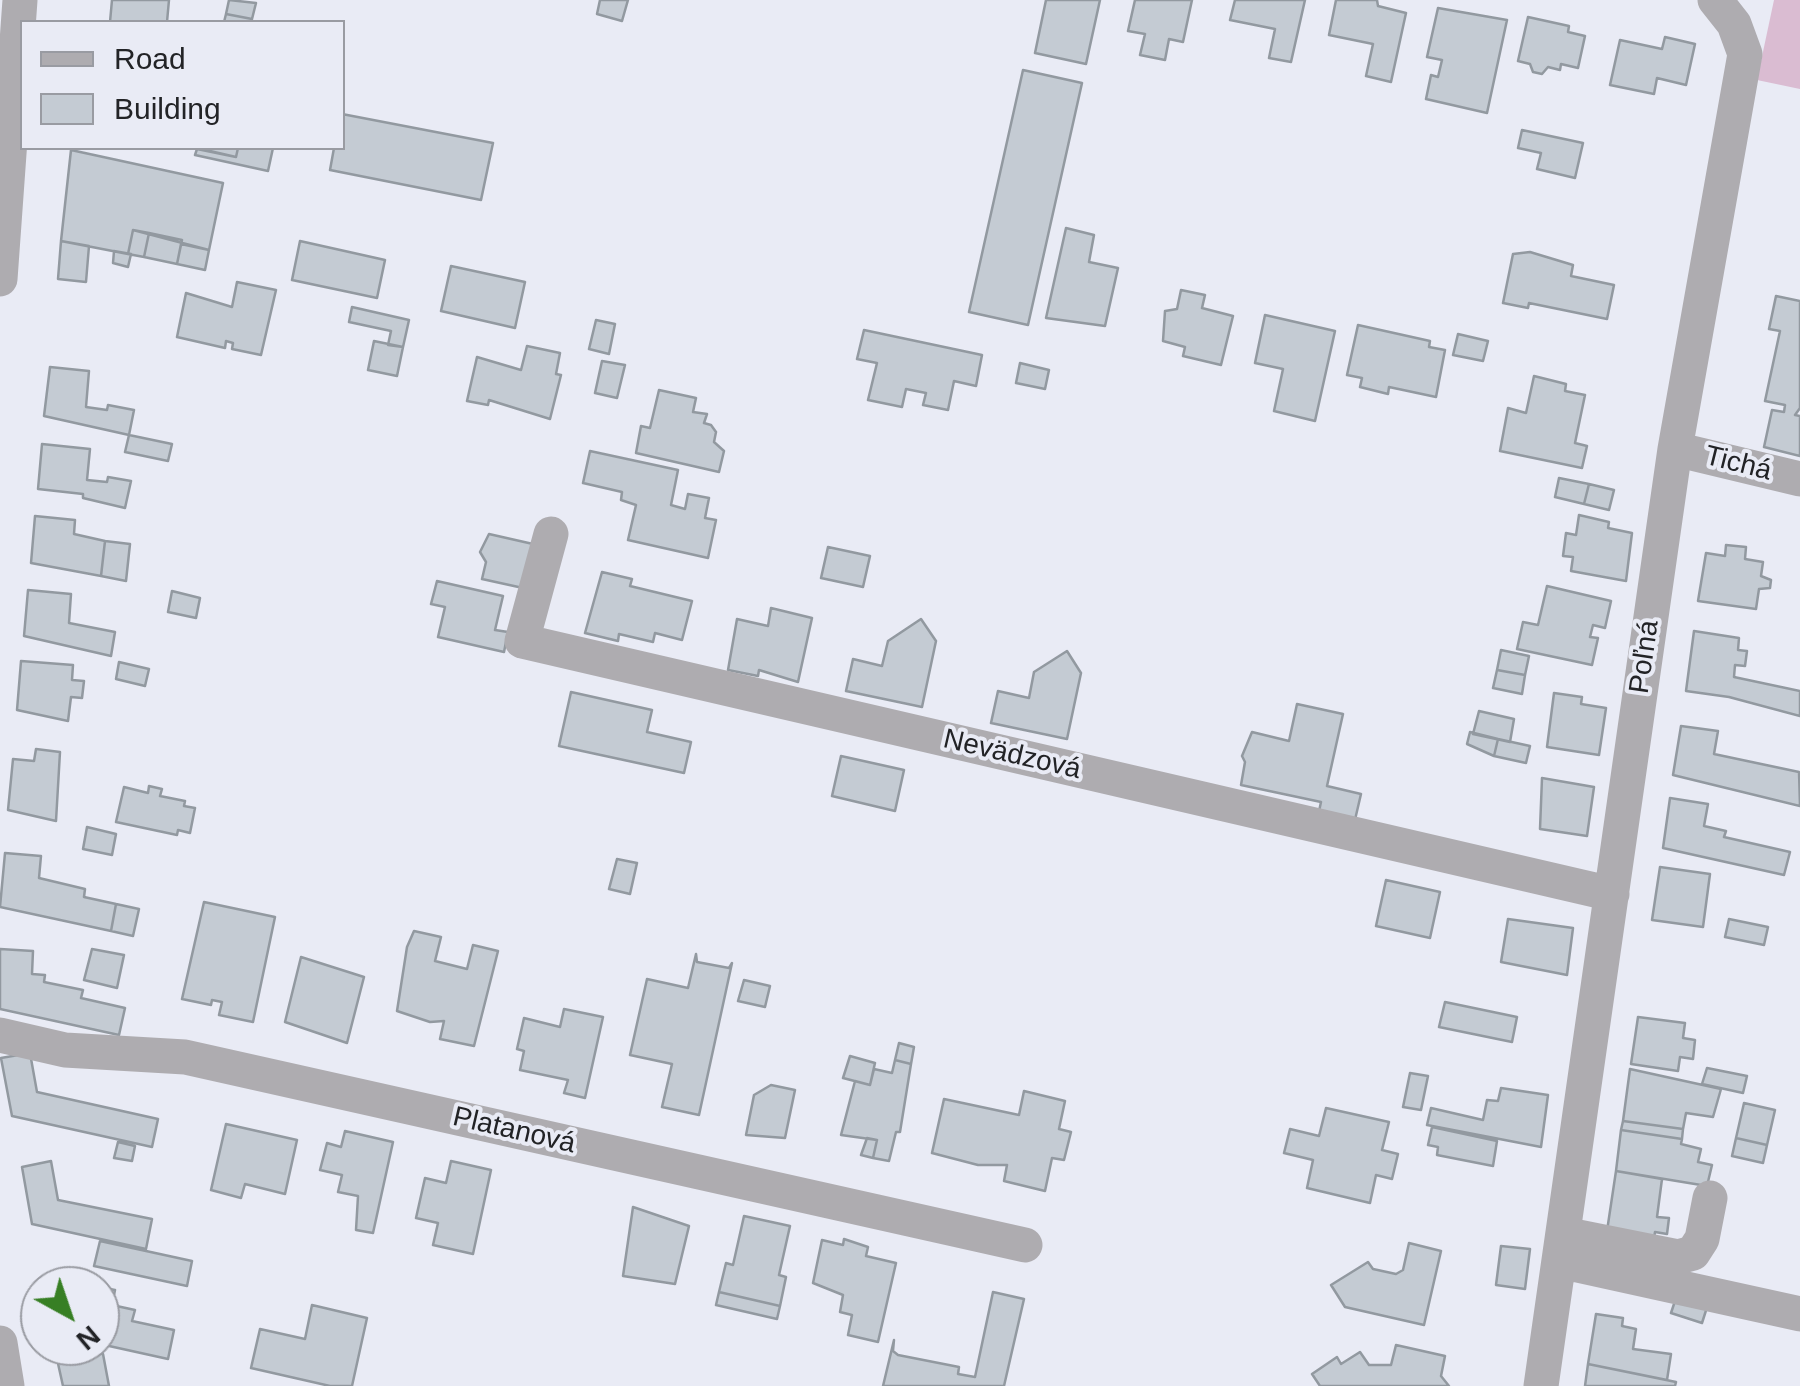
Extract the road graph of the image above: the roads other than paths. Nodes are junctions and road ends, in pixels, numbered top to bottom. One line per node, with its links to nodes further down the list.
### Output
1 (20, 0): 3 (street)
2 (1720, 1): 4 (street, Poľná)
3 (0, 279)
4 (1675, 449): 5 (street, Tichá); 7 (street, Poľná)
5 (1800, 480)
6 (551, 534): 7 (street, Nevädzová)
7 (1612, 894): 11 (street, Poľná)
8 (0, 1036): 10 (street, Platanová)
9 (1710, 1198): 11 (street)
10 (1025, 1245)
11 (1561, 1247): 12 (street); 15 (street, Poľná)
12 (1800, 1314)
13 (0, 1343): 14 (street)
14 (7, 1386)
15 (1541, 1386)

